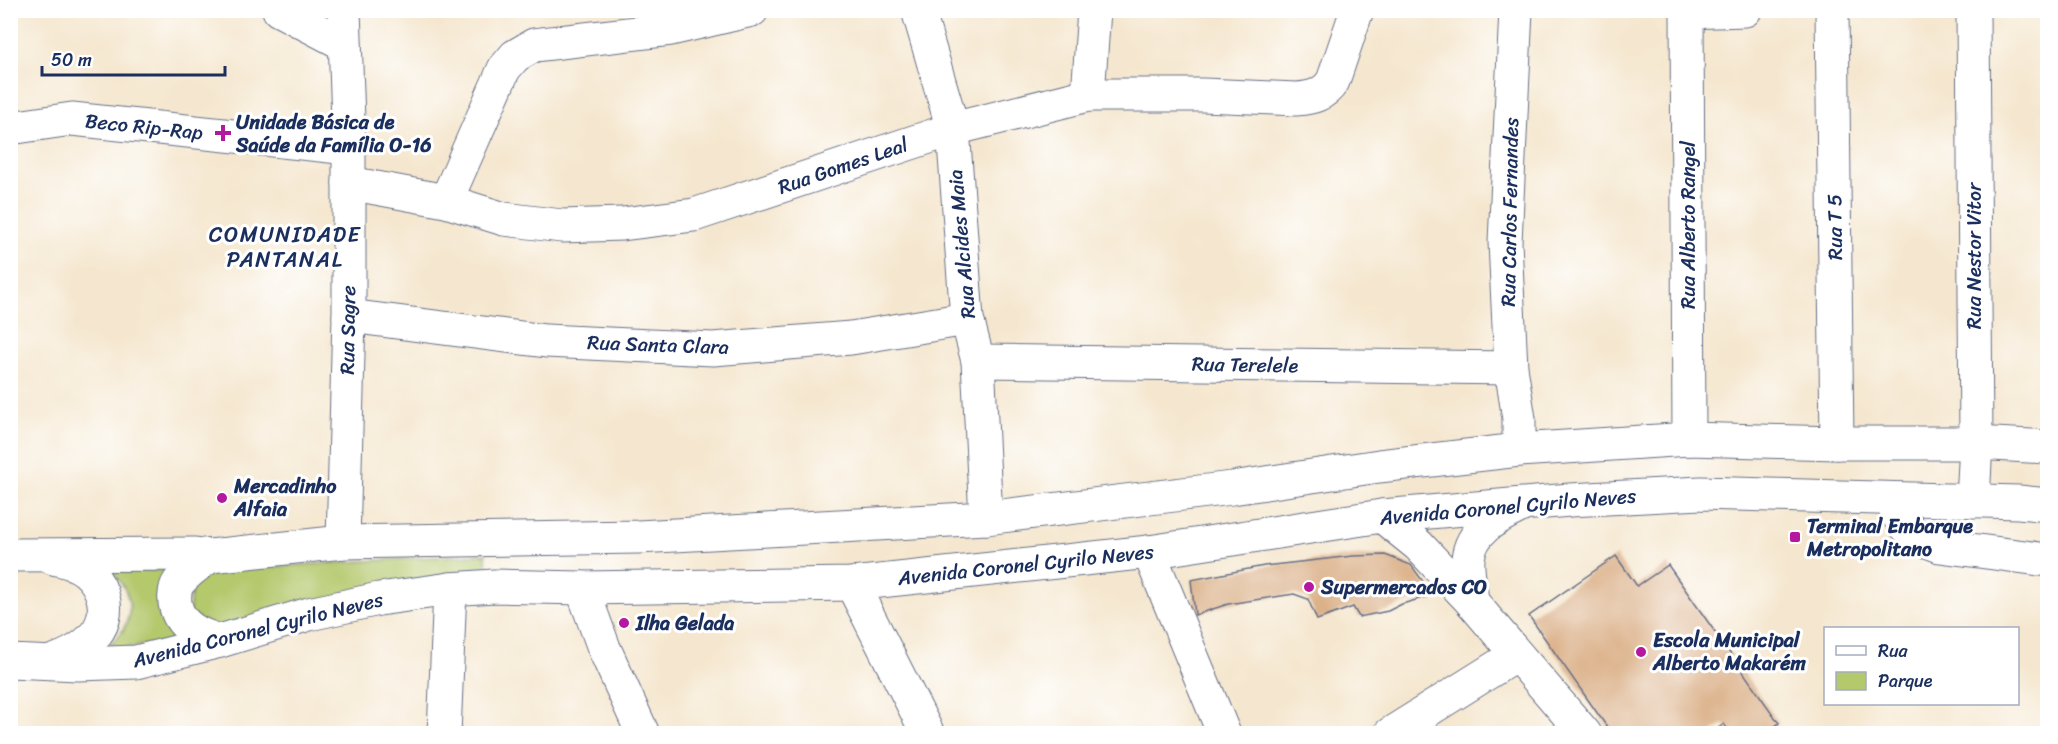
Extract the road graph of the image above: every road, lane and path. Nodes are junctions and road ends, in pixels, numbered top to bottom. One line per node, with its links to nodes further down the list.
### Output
1 (279, 10): 12 (main road)
2 (344, 10): 12 (main road, Rua Sagre)
3 (752, 10): 18 (main road)
4 (918, 10): 15 (main road, Rua Alcides Maia)
5 (1094, 10): 13 (main road)
6 (1357, 10): 13 (main road, Rua Gomes Leal)
7 (1516, 10): 22 (main road, Rua Carlos Fernandes)
8 (1745, 10): 11 (main road)
9 (1832, 10): 24 (main road, Rua T 5)
10 (1973, 10): 25 (main road, Rua Nestor Vitor)
11 (1687, 11): 23 (main road, Rua Alberto Rangel)
12 (345, 44): 16 (main road, Rua Sagre)
13 (1088, 95): 15 (main road, Rua Gomes Leal)
14 (10, 128): 16 (main road, Beco Rip-Rap)
15 (952, 129): 18 (main road, Rua Gomes Leal); 20 (main road, Rua Alcides Maia)
16 (349, 148): 17 (main road, Rua Sagre)
17 (349, 183): 18 (main road, Rua Gomes Leal); 19 (main road, Rua Sagre)
18 (446, 201)
19 (349, 316): 20 (main road, Rua Santa Clara); 34 (main road, Rua Sagre)
20 (966, 319): 21 (main road, Rua Alcides Maia)
21 (978, 361): 22 (main road, Rua Terelele); 33 (main road, Rua Alcides Maia)
22 (1511, 368): 27 (main road, Rua Carlos Fernandes)
23 (1689, 440): 24 (main road); 27 (main road)
24 (1837, 443): 25 (main road)
25 (1976, 443): 26 (main road); 29 (main road, Rua Nestor Vitor)
26 (2048, 447)
27 (1519, 450): 33 (main road)
28 (1891, 499): 29 (main road, Avenida Coronel Cyrilo Neves); 30 (main road, Avenida Coronel Cyrilo Neves); 38 (main road)
29 (1973, 501): 31 (main road, Avenida Coronel Cyrilo Neves)
30 (1521, 505): 32 (main road, Avenida Coronel Cyrilo Neves); 42 (main road)
31 (2048, 505)
32 (1382, 516): 35 (main road, Avenida Coronel Cyrilo Neves); 42 (main road)
33 (986, 518): 34 (main road)
34 (343, 542): 37 (main road)
35 (1149, 552): 39 (main road, Avenida Coronel Cyrilo Neves); 50 (main road)
36 (25, 555): 37 (main road); 46 (main road)
37 (210, 556): 43 (main road)
38 (2048, 561)
39 (852, 584): 40 (main road, Avenida Coronel Cyrilo Neves); 49 (main road)
40 (582, 588): 41 (main road, Avenida Coronel Cyrilo Neves); 48 (main road)
41 (450, 589): 43 (main road, Avenida Coronel Cyrilo Neves); 47 (main road)
42 (1472, 602): 44 (main road)
43 (220, 641): 46 (main road, Avenida Coronel Cyrilo Neves)
44 (1516, 655): 51 (main road); 52 (main road)
45 (10, 662): 46 (main road, Avenida Coronel Cyrilo Neves)
46 (46, 664)
47 (444, 734)
48 (643, 734)
49 (928, 734)
50 (1224, 734)
51 (1390, 734)
52 (1585, 734)

